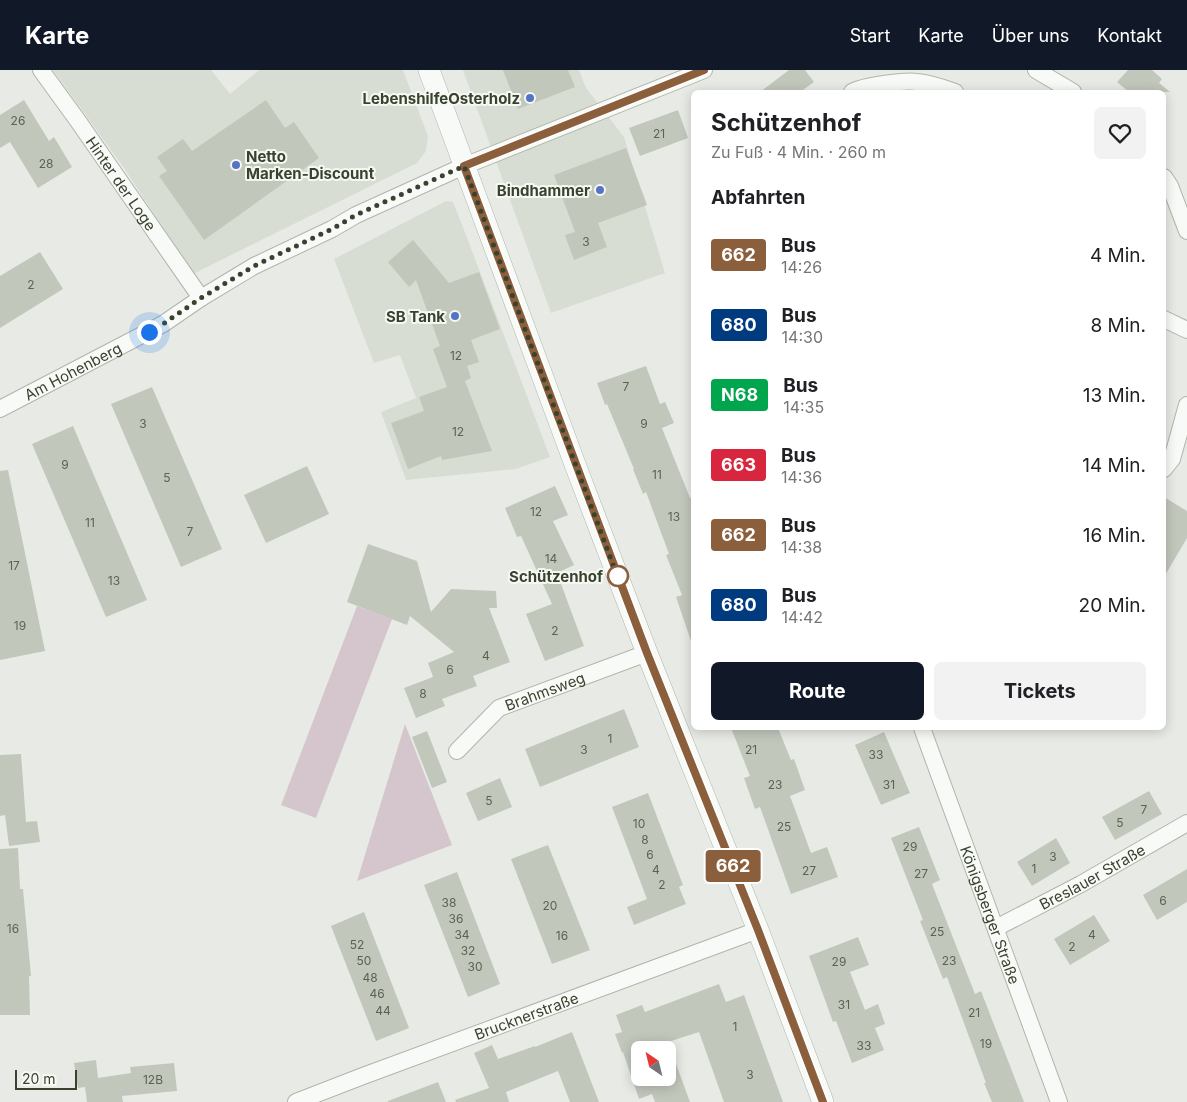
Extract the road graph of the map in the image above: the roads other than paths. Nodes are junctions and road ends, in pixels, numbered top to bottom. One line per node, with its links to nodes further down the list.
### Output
1 (41, 70): 11 (street, Hinter der Loge)
2 (428, 70): 8 (street)
3 (704, 70): 8 (street, Am Hohenberg)
4 (1036, 70): 7 (street)
5 (856, 90): 6 (street)
6 (950, 90)
7 (1070, 90)
8 (464, 166): 11 (street, Am Hohenberg); 17 (street)
9 (1166, 180): 10 (street)
10 (1187, 231)
11 (201, 298): 15 (street, Am Hohenberg)
12 (1166, 320): 13 (street)
13 (1187, 330)
14 (1187, 406): 16 (street)
15 (0, 409)
16 (1166, 466)
17 (647, 653): 19 (street, Brahmsweg); 22 (street)
18 (923, 730): 21 (street, Königsberger Straße)
19 (457, 751)
20 (1187, 823): 21 (street, Breslauer Straße)
21 (996, 928): 25 (street, Königsberger Straße)
22 (758, 930): 23 (street, Brucknerstraße); 24 (street)
23 (296, 1102)
24 (823, 1102)
25 (1059, 1102)

